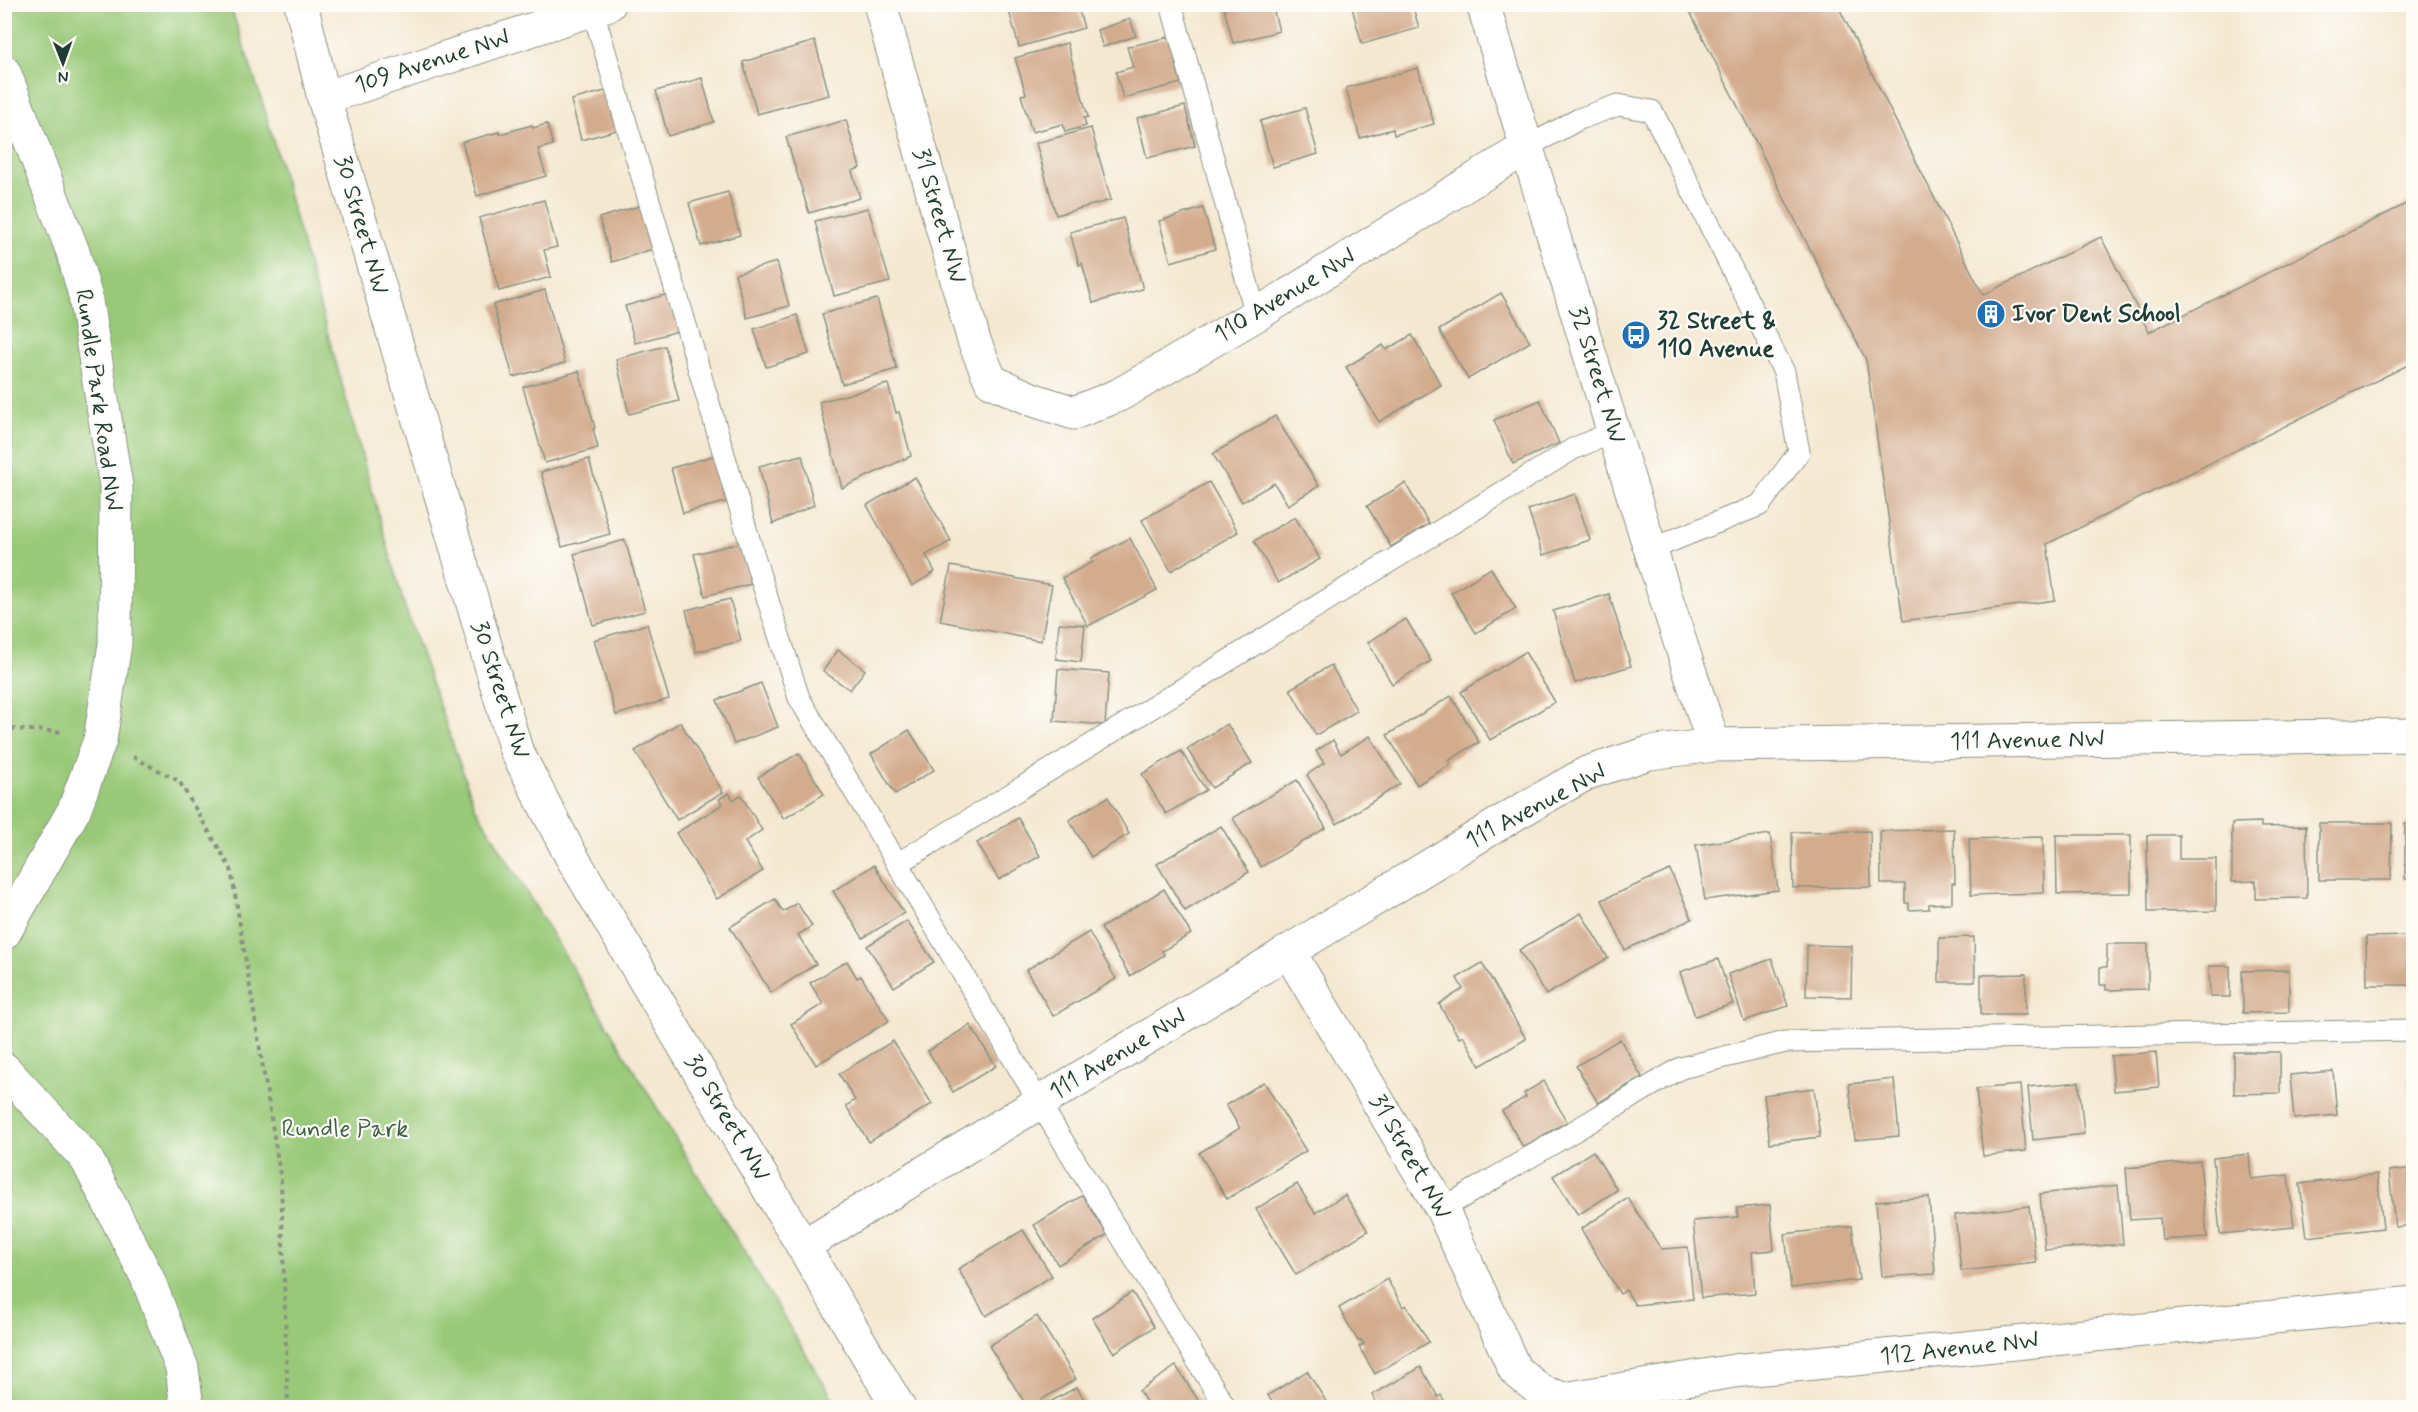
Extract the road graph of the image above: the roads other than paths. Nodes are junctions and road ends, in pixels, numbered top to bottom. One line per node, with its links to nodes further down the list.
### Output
1 (301, 4): 7 (street, 30 Street NW)
2 (880, 4): 10 (street, 31 Street NW)
3 (1172, 4): 9 (lane)
4 (1483, 4): 8 (street, 32 Street NW)
5 (598, 6): 7 (street, 109 Avenue NW); 15 (lane)
6 (4, 72): 16 (street, Rundle Park Road NW)
7 (324, 98): 22 (street, 30 Street NW)
8 (1527, 147): 9 (street, 110 Avenue NW); 11 (street, 32 Street NW); 12 (lane)
9 (1256, 315): 10 (street, 110 Avenue NW)
10 (1034, 400)
11 (1615, 431): 12 (street, 32 Street NW); 15 (lane)
12 (1649, 550): 14 (street, 32 Street NW)
13 (2414, 735): 14 (street, 111 Avenue NW)
14 (1714, 745): 17 (street, 111 Avenue NW)
15 (897, 864): 20 (lane)
16 (4, 933)
17 (1289, 952): 20 (street, 111 Avenue NW); 21 (street, 31 Street NW)
18 (2414, 1030): 21 (lane)
19 (4, 1069): 25 (street)
20 (1039, 1102): 22 (street, 111 Avenue NW); 27 (lane)
21 (1442, 1209): 24 (street, 31 Street NW)
22 (803, 1246): 26 (street, 30 Street NW)
23 (2414, 1303): 24 (street, 112 Avenue NW)
24 (1515, 1370)
25 (187, 1407)
26 (898, 1407)
27 (1226, 1407)

